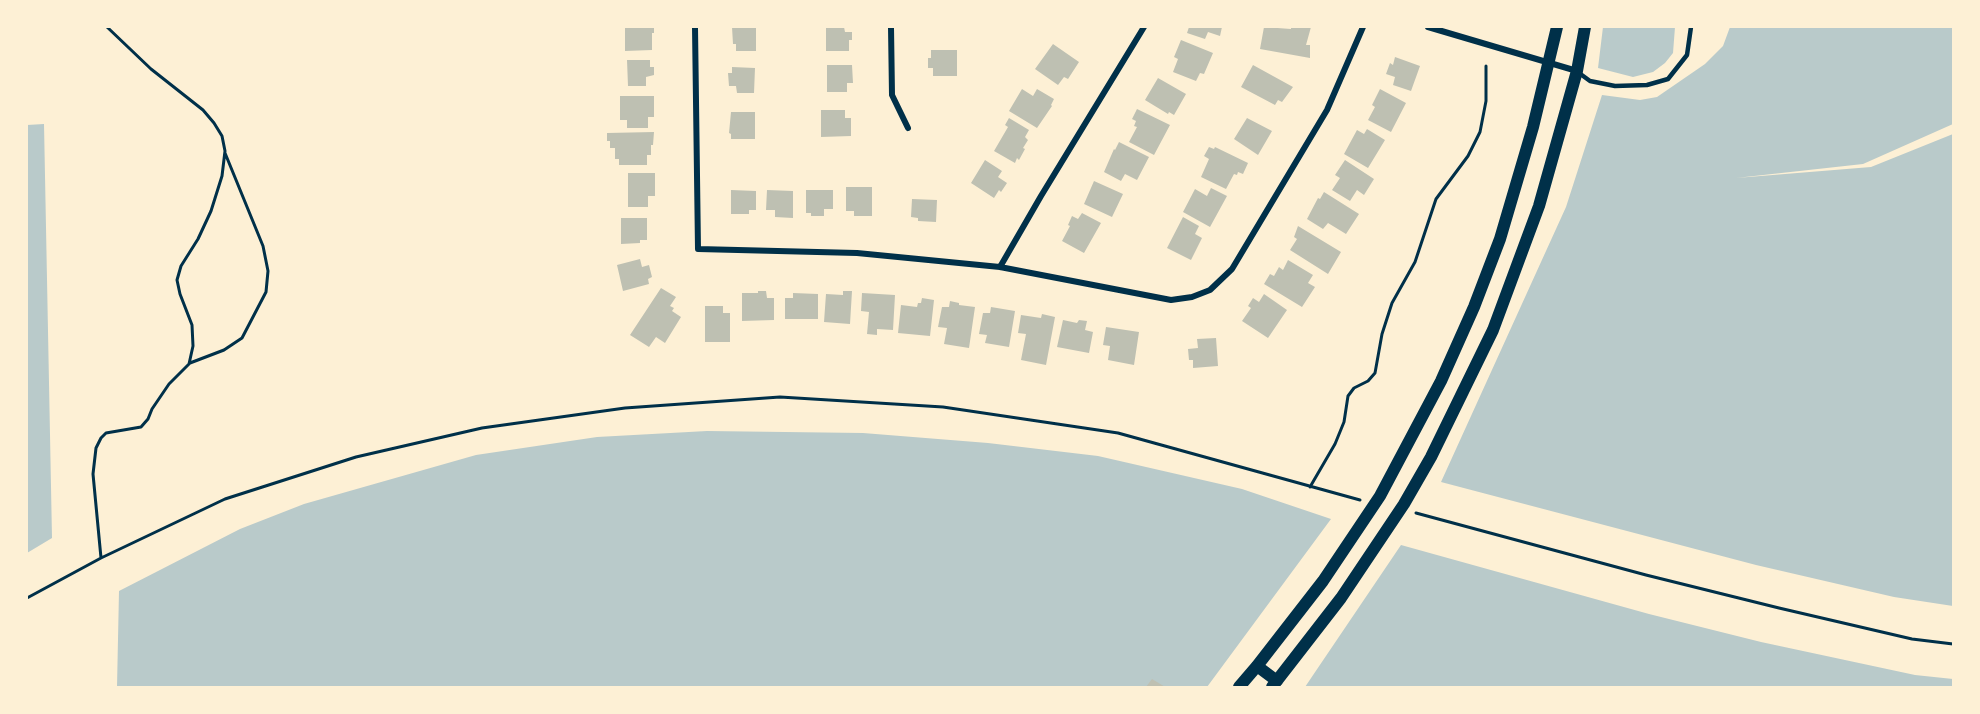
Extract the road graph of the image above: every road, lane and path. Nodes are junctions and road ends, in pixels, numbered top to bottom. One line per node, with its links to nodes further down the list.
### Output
1 (106, 27): 14 (path)
2 (695, 27): 15 (street)
3 (891, 27): 13 (street)
4 (1144, 27): 15 (street)
5 (1363, 27): 15 (street)
6 (1428, 27): 10 (street)
7 (1557, 27): 10 (main road)
8 (1585, 27): 12 (main road)
9 (1691, 27): 12 (lane)
10 (1550, 63): 12 (street); 23 (main road)
11 (1486, 66): 17 (path)
12 (1577, 71): 24 (main road)
13 (908, 128)
14 (225, 152): 16 (path); 16 (path)
15 (1000, 267)
16 (189, 364): 20 (path)
17 (1310, 487): 18 (path); 20 (path)
18 (1329, 492)
19 (1449, 522): 22 (path)
20 (100, 558): 21 (path)
21 (27, 598)
22 (1953, 644)
23 (1257, 666): 24 (main road); 25 (main road)
24 (1274, 684)
25 (1239, 687)

